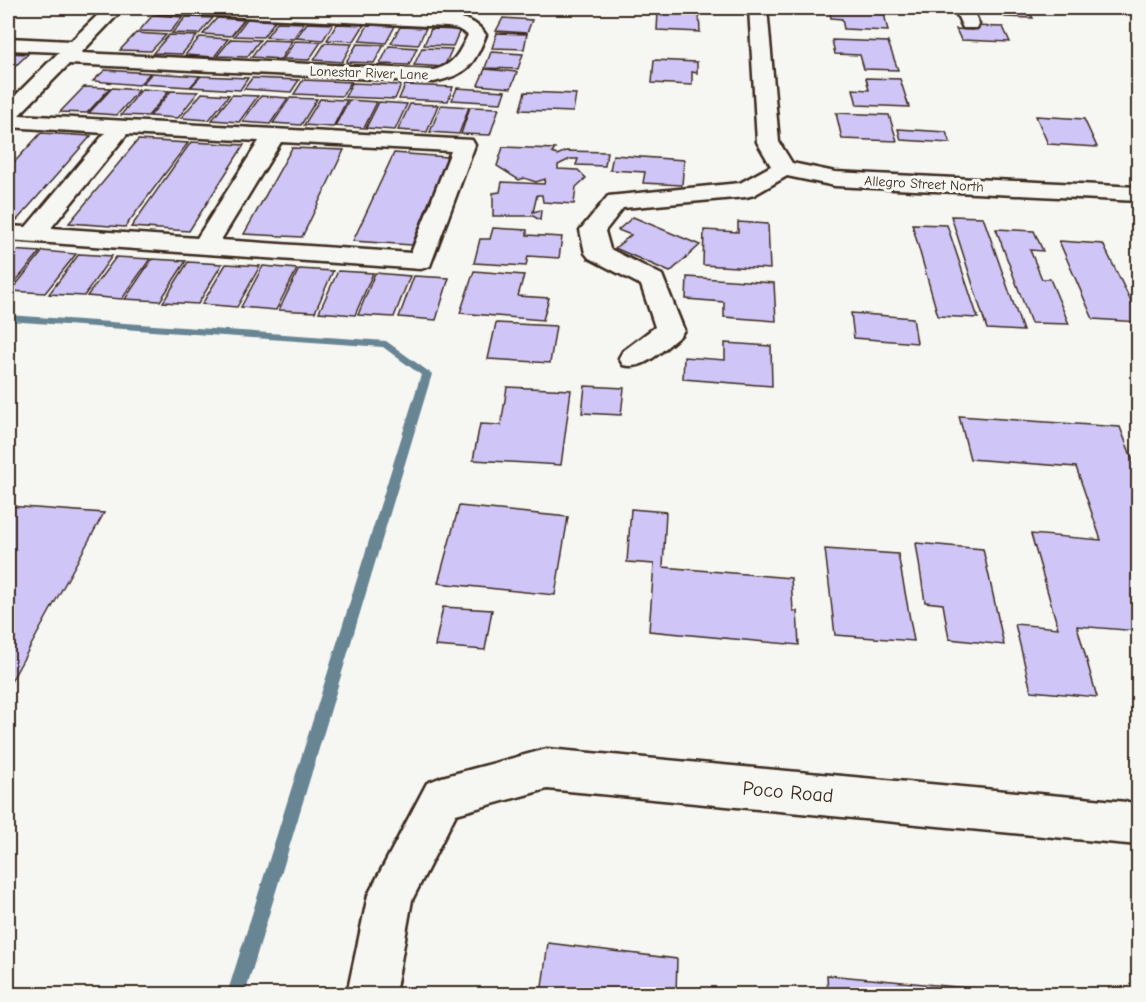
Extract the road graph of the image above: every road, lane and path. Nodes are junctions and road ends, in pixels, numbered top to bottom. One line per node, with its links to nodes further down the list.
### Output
1 (115, 8): 5 (street)
2 (163, 8): 5 (street, Lonestar River Lane)
3 (758, 8): 11 (street)
4 (8, 44): 5 (street)
5 (69, 53): 6 (street)
6 (15, 98): 7 (street)
7 (8, 114)
8 (8, 121): 9 (street)
9 (121, 127): 10 (street); 14 (street)
10 (274, 135): 15 (street); 15 (street)
11 (783, 168): 12 (street, Allegro Street North); 16 (street)
12 (1138, 194)
13 (8, 233): 14 (street)
14 (33, 234): 15 (street)
15 (204, 247)
16 (633, 358)
17 (1138, 824): 18 (street, Poco Road)
18 (371, 994)

